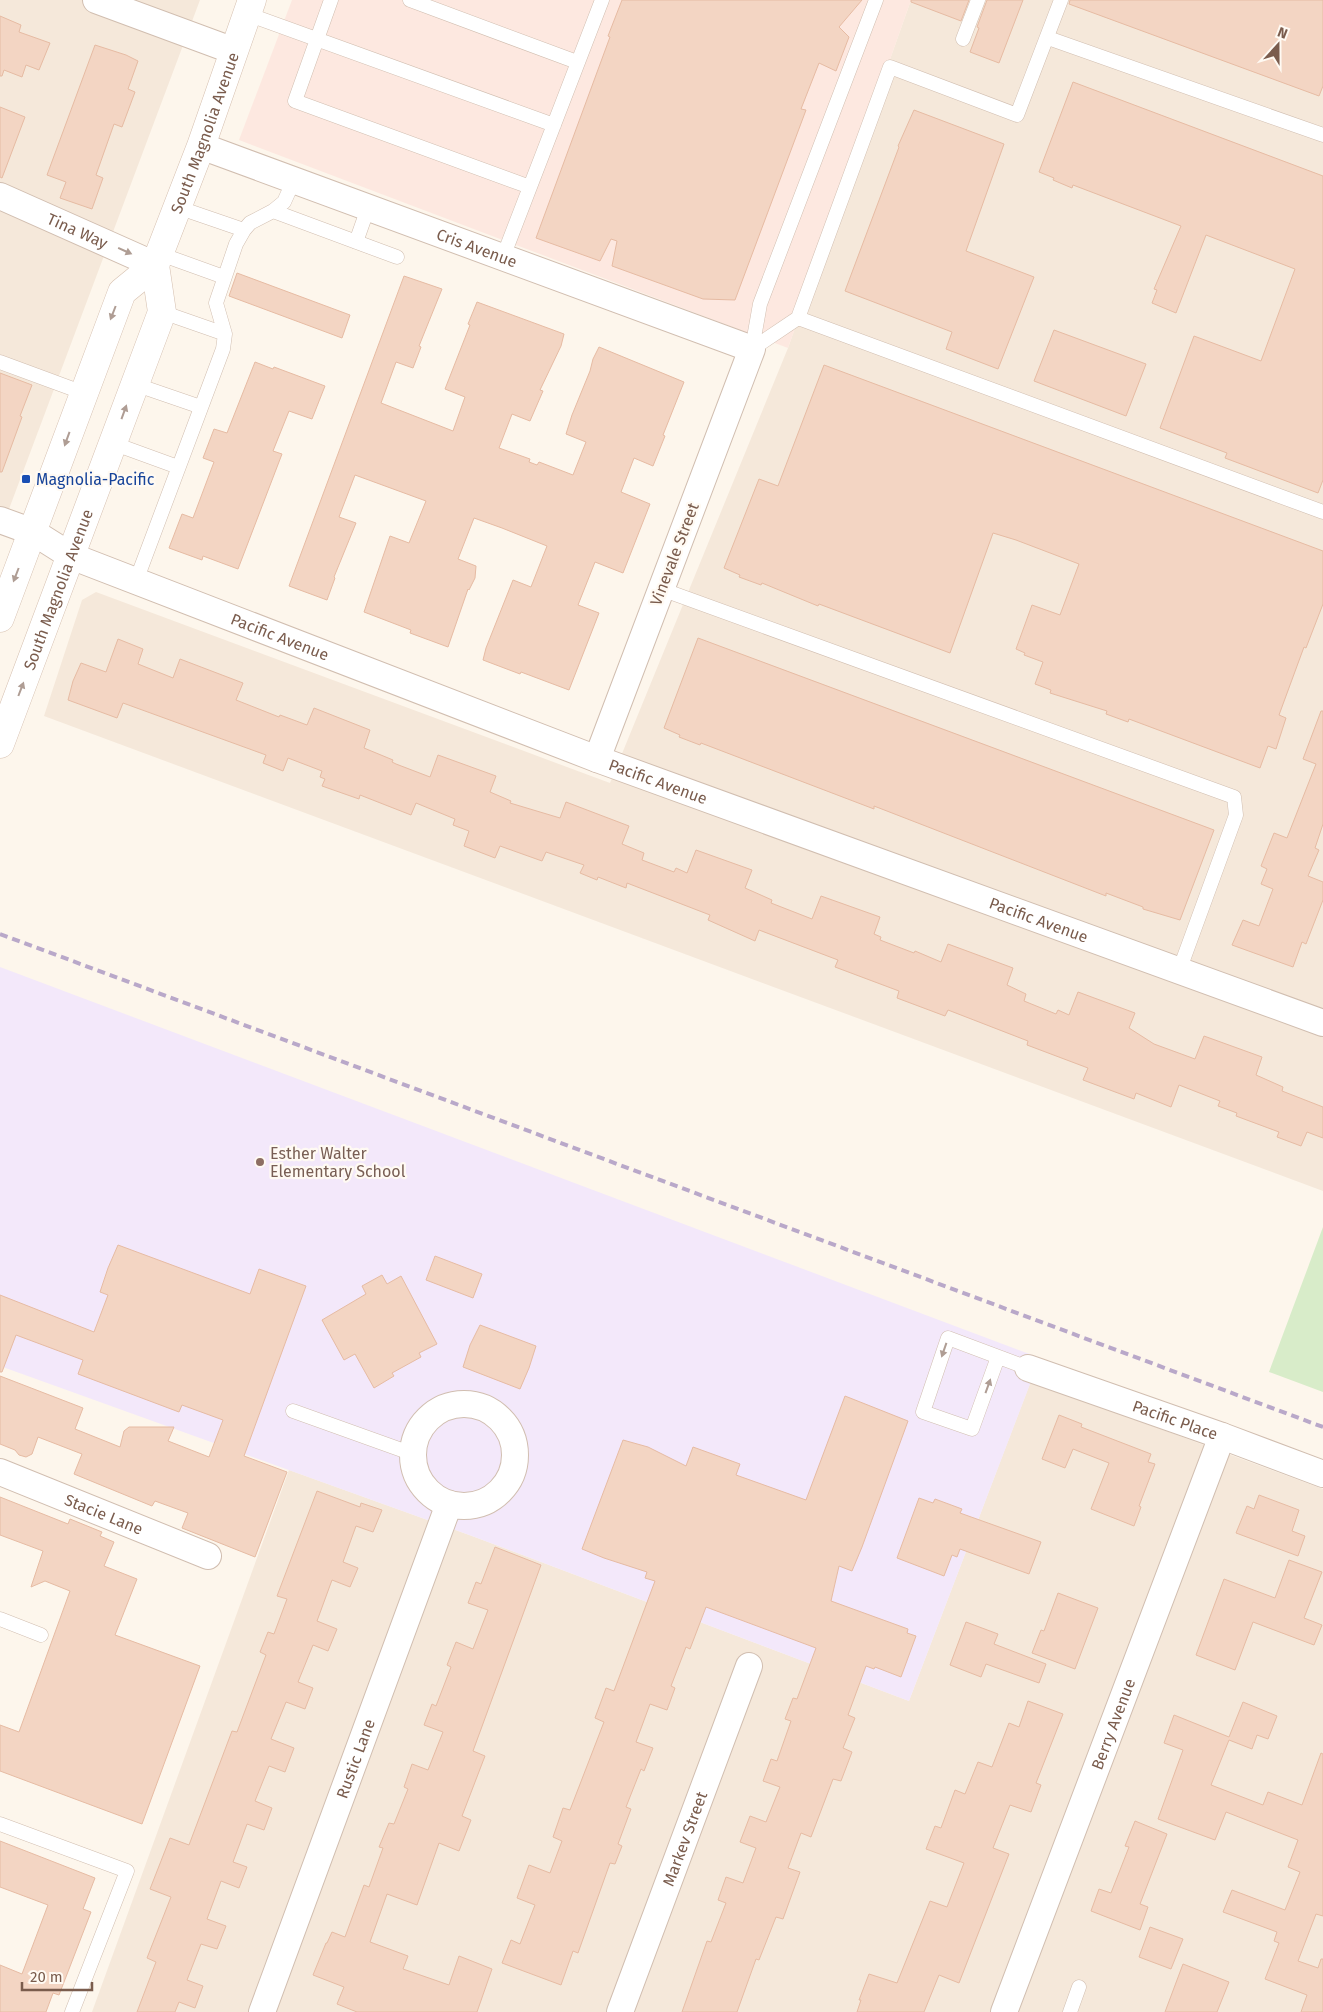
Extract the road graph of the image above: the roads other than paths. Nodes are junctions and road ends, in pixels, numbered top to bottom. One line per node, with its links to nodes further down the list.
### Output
1 (96, 0): 12 (street)
2 (331, 0): 10 (lane)
3 (410, 0): 13 (lane)
4 (602, 0): 13 (lane)
5 (876, 0): 32 (lane)
6 (978, 0): 11 (lane)
7 (1061, 0): 9 (lane)
8 (249, 7): 10 (lane); 12 (main road, South Magnolia Avenue)
9 (1048, 38): 15 (lane); 30 (lane)
10 (317, 39): 14 (lane); 18 (lane)
11 (963, 39)
12 (234, 51): 16 (main road, South Magnolia Avenue)
13 (578, 62): 14 (lane)
14 (554, 125): 18 (lane)
15 (1323, 135)
16 (201, 146): 17 (street, Cris Avenue); 20 (main road, South Magnolia Avenue)
17 (294, 180): 21 (street, Cris Avenue); 22 (lane)
18 (530, 187): 26 (lane)
19 (0, 196): 27 (street, Tina Way, one-way to 27)
20 (177, 207): 23 (lane); 27 (main road, South Magnolia Avenue)
21 (368, 208): 24 (lane); 26 (street, Cris Avenue)
22 (273, 211): 23 (lane); 24 (lane)
23 (244, 230): 28 (lane)
24 (356, 242): 25 (lane)
25 (398, 257)
26 (503, 257): 32 (street, Cris Avenue)
27 (157, 259): 28 (lane); 29 (main road, South Magnolia Avenue); 35 (main road, one-way to 35)
28 (224, 278): 31 (lane)
29 (162, 312): 31 (lane); 34 (main road, South Magnolia Avenue)
30 (798, 318): 32 (lane); 39 (lane)
31 (225, 334): 36 (lane)
32 (752, 349): 44 (street, Vinevale Street)
33 (0, 362): 35 (lane)
34 (134, 384): 36 (lane); 37 (main road, South Magnolia Avenue, one-way to 34)
35 (84, 393): 41 (main road, one-way to 41)
36 (201, 407): 38 (lane)
37 (112, 443): 38 (lane); 42 (main road, South Magnolia Avenue)
38 (178, 467): 43 (lane)
39 (1323, 512)
40 (0, 520): 41 (street, Pacific Avenue)
41 (32, 532): 42 (street, Pacific Avenue); 45 (main road, one-way to 45)
42 (70, 556): 43 (street, Pacific Avenue); 46 (main road, South Magnolia Avenue, one-way to 42)
43 (136, 581): 47 (street, Pacific Avenue)
44 (661, 589): 47 (street, Vinevale Street); 48 (lane)
45 (0, 618)
46 (0, 744)
47 (596, 759): 48 (street, Pacific Avenue)
48 (1179, 971): 49 (street, Pacific Avenue)
49 (1323, 1023)
50 (998, 1357): 50 (lane, one-way to 50); 51 (lane)
51 (1028, 1368): 53 (street, Pacific Place)
52 (293, 1411): 54 (lane)
53 (1222, 1436): 56 (street, Pacific Place); 67 (street, Berry Avenue)
54 (412, 1454): 57 (street); 57 (street)
55 (0, 1472): 58 (street, Stacie Lane)
56 (1323, 1474)
57 (449, 1504): 65 (street, Rustic Lane)
58 (208, 1556)
59 (0, 1619): 60 (lane)
60 (41, 1635)
61 (750, 1666): 66 (street, Markev Street)
62 (0, 1824): 64 (lane)
63 (1079, 1987): 68 (lane)
64 (72, 2012)
65 (262, 2012)
66 (620, 2012)
67 (1004, 2012)
68 (1070, 2012)

